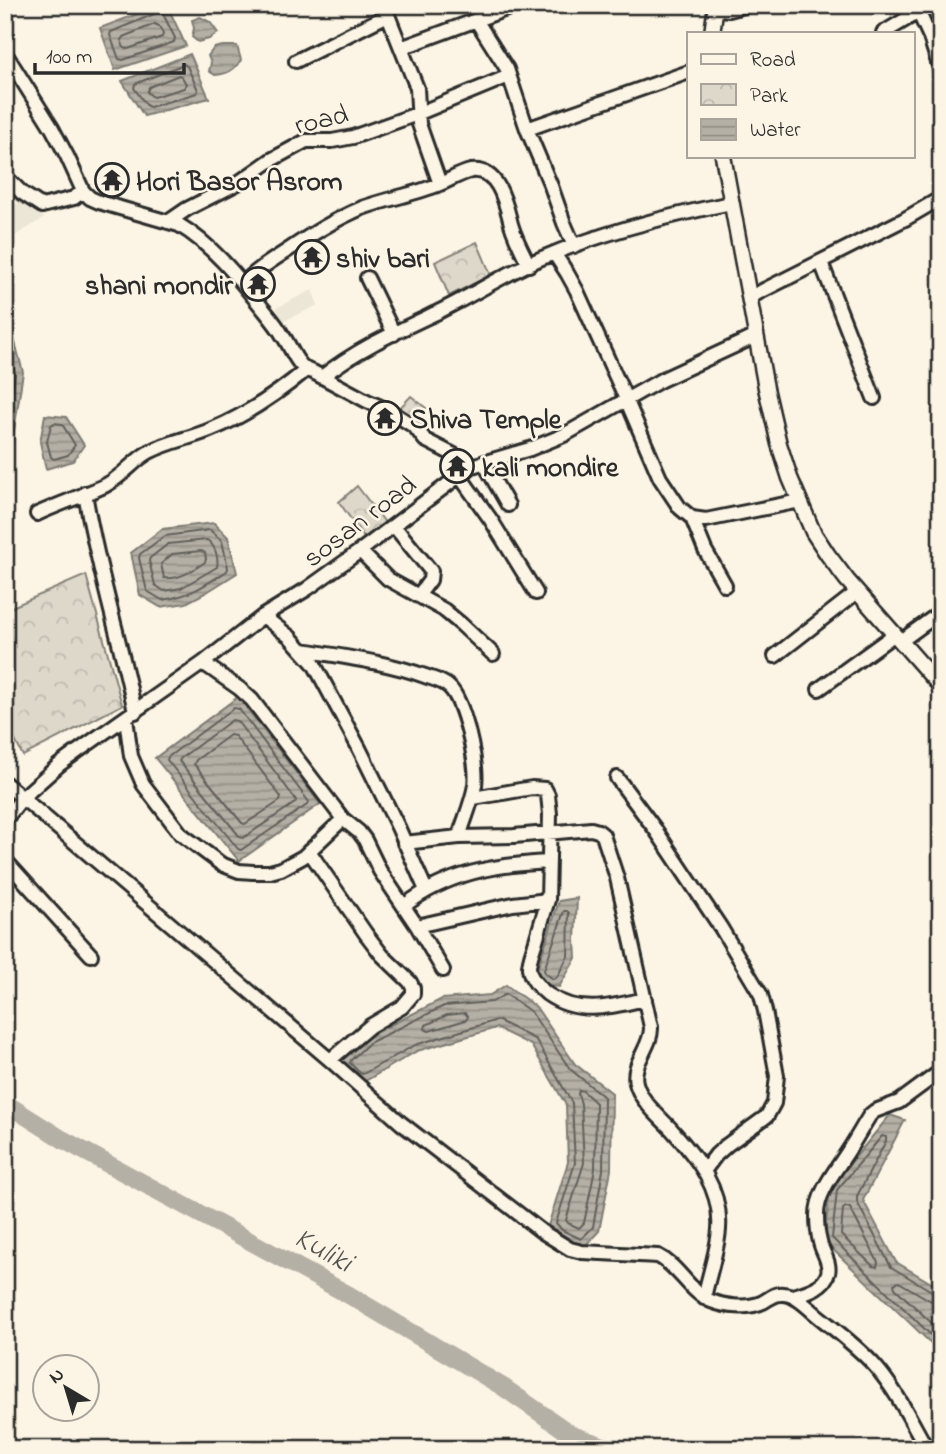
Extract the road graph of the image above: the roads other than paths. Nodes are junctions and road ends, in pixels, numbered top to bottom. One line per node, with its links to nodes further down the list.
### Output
1 (517, 5): 6 (street)
2 (748, 5): 3 (street)
3 (716, 6): 7 (main road)
4 (924, 9): 8 (street); 12 (street)
5 (386, 10): 9 (street); 11 (street)
6 (476, 20): 9 (street); 14 (street)
7 (712, 32)
8 (885, 32)
9 (401, 48): 15 (street)
10 (5, 53): 20 (street)
11 (296, 61)
12 (941, 72)
13 (687, 73): 16 (street)
14 (509, 76): 15 (street, road); 16 (street)
15 (417, 114): 19 (street); 23 (street, road)
16 (527, 128): 24 (street)
17 (723, 158): 22 (main road)
18 (5, 176): 20 (street)
19 (440, 184): 27 (street); 29 (street)
20 (83, 191): 23 (street)
21 (941, 198): 26 (street)
22 (731, 203): 24 (street); 30 (main road)
23 (167, 222): 29 (street)
24 (574, 246): 25 (street)
25 (554, 253): 27 (street); 34 (street)
26 (821, 262): 30 (street); 35 (street)
27 (529, 265): 31 (street)
28 (366, 278): 31 (street)
29 (243, 284): 33 (street)
30 (750, 297): 32 (main road)
31 (394, 334): 33 (street)
32 (756, 336): 34 (street, sosan road); 39 (main road)
33 (314, 373): 36 (street, sosan road); 38 (street)
34 (626, 398): 36 (street, sosan road); 42 (street)
35 (874, 398)
36 (478, 465): 37 (street, sosan road); 40 (street)
37 (458, 475): 43 (street, sosan road); 47 (street)
38 (85, 493): 41 (street); 58 (street)
39 (800, 501): 42 (street); 46 (main road)
40 (508, 505)
41 (37, 514)
42 (692, 518): 45 (street)
43 (394, 526): 44 (street, sosan road); 48 (street)
44 (360, 551): 48 (street); 50 (street, sosan road)
45 (725, 585)
46 (857, 592): 51 (main road); 54 (street)
47 (536, 593)
48 (418, 596): 53 (street)
49 (941, 612): 51 (street)
50 (263, 616): 52 (street); 55 (street, sosan road)
51 (898, 638): 56 (main road); 57 (street)
52 (303, 650): 62 (street); 67 (street)
53 (493, 654)
54 (775, 656)
55 (203, 663): 58 (street, sosan road); 63 (street)
56 (941, 687)
57 (820, 689)
58 (130, 715): 61 (street, sosan road); 68 (street)
59 (617, 778): 80 (street)
60 (5, 783): 61 (street)
61 (22, 798): 64 (street, sosan road); 78 (street)
62 (473, 798): 65 (street); 66 (street)
63 (343, 819): 68 (street); 73 (street)
64 (5, 820)
65 (549, 833): 66 (street); 70 (street); 77 (street)
66 (459, 837): 67 (street)
67 (404, 843): 71 (street)
68 (309, 851): 78 (street)
69 (5, 860): 75 (street)
70 (549, 862): 71 (street); 72 (street)
71 (426, 890): 73 (street)
72 (548, 900): 74 (street); 77 (street)
73 (404, 906): 74 (street)
74 (417, 926): 76 (street)
75 (91, 955)
76 (443, 970)
77 (645, 999): 80 (street)
78 (330, 1060): 82 (street)
79 (941, 1072): 81 (street)
80 (704, 1171): 82 (street)
81 (793, 1296): 82 (street); 83 (street)
82 (704, 1298)
83 (927, 1449)

